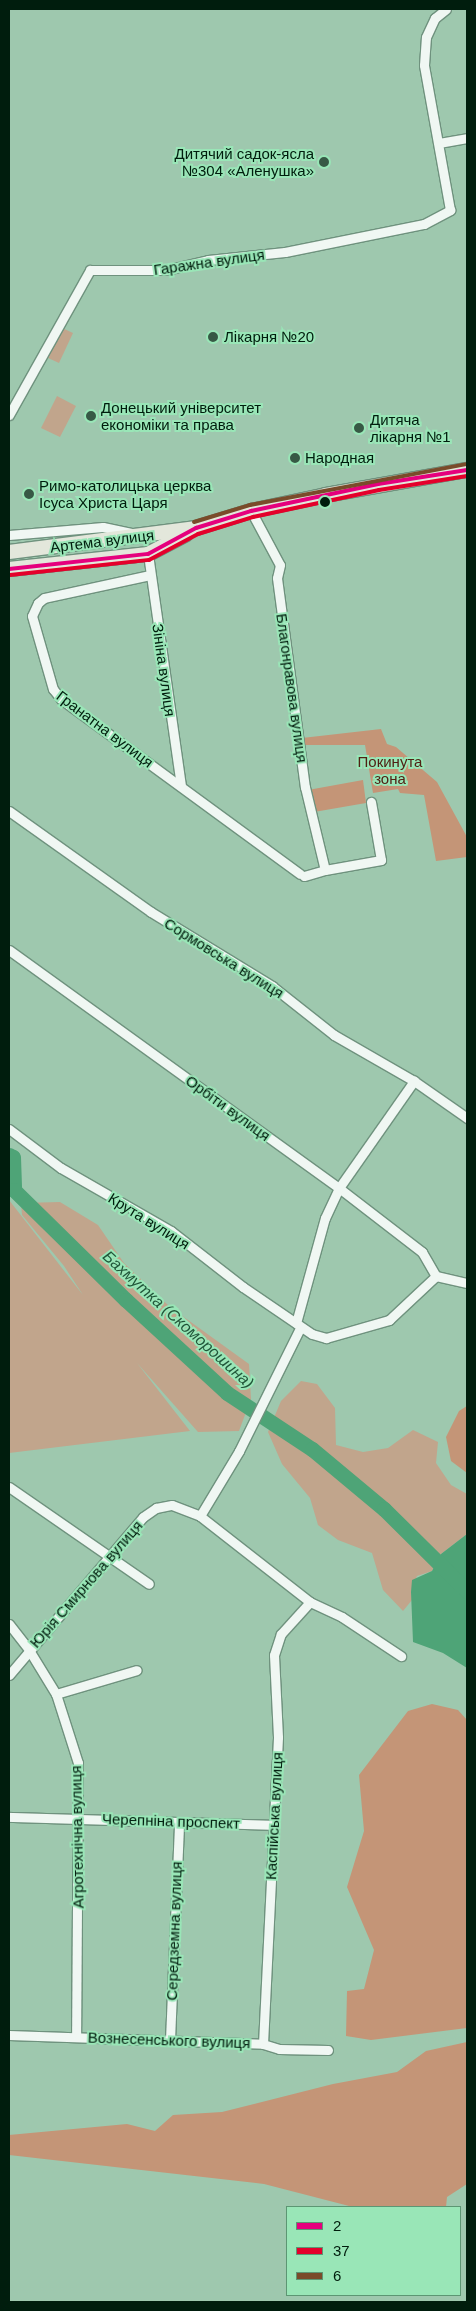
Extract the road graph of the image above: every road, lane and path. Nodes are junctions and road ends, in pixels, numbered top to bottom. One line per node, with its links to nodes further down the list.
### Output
1 (446, 9): 3 (street, Гаражна вулиця)
2 (467, 138): 3 (street)
3 (440, 142): 4 (street, Гаражна вулиця)
4 (9, 415)
5 (467, 470): 6 (main road, Артема вулиця)
6 (251, 512): 7 (main road, Артема вулиця); 18 (street, Благонравова вулиця)
7 (196, 528): 9 (main road, Артема вулиця); 11 (main road, Артема вулиця)
8 (9, 535): 9 (street)
9 (145, 536): 10 (main road, Артема вулиця); 12 (main road)
10 (9, 552)
11 (148, 554): 12 (main road, Артема вулиця); 14 (street, Зініна вулиця)
12 (131, 556): 13 (main road, Артема вулиця)
13 (9, 569)
14 (150, 575): 15 (street, Зініна вулиця); 15 (street, Гранатна вулиця)
15 (181, 786): 18 (street, Гранатна вулиця)
16 (371, 802): 18 (street)
17 (9, 811): 20 (street, Сормовська вулиця)
18 (325, 870)
19 (9, 950): 23 (street, Орбіти вулиця)
20 (414, 1082): 21 (street, Сормовська вулиця); 23 (street)
21 (467, 1118)
22 (9, 1129): 26 (street, Крута вулиця)
23 (339, 1188): 24 (street, Орбіти вулиця); 26 (street)
24 (436, 1276): 25 (street); 26 (street, Крута вулиця)
25 (467, 1283)
26 (298, 1326): 28 (street)
27 (9, 1488): 29 (street)
28 (203, 1520): 29 (street, Юрія Смирнова вулиця); 31 (street)
29 (110, 1556): 30 (street); 33 (street, Юрія Смирнова вулиця)
30 (149, 1584)
31 (310, 1602): 34 (street); 41 (street, Каспійська вулиця)
32 (9, 1624): 33 (street, Агротехнічна вулиця)
33 (29, 1650): 36 (street, Юрія Смирнова вулиця); 37 (street, Агротехнічна вулиця)
34 (401, 1656)
35 (137, 1670): 37 (street)
36 (9, 1675)
37 (56, 1694): 39 (street, Агротехнічна вулиця)
38 (9, 1817): 39 (street, Черепніна проспект)
39 (80, 1818): 40 (street, Черепніна проспект); 43 (street, Агротехнічна вулиця)
40 (179, 1822): 41 (street, Черепніна проспект); 44 (street, Середземна вулиця)
41 (273, 1825): 45 (street, Каспійська вулиця)
42 (9, 2035): 43 (street, Вознесенського вулиця)
43 (76, 2037): 44 (street, Вознесенського вулиця)
44 (170, 2040): 45 (street, Вознесенського вулиця)
45 (263, 2044): 46 (street, Вознесенського вулиця)
46 (328, 2050)

